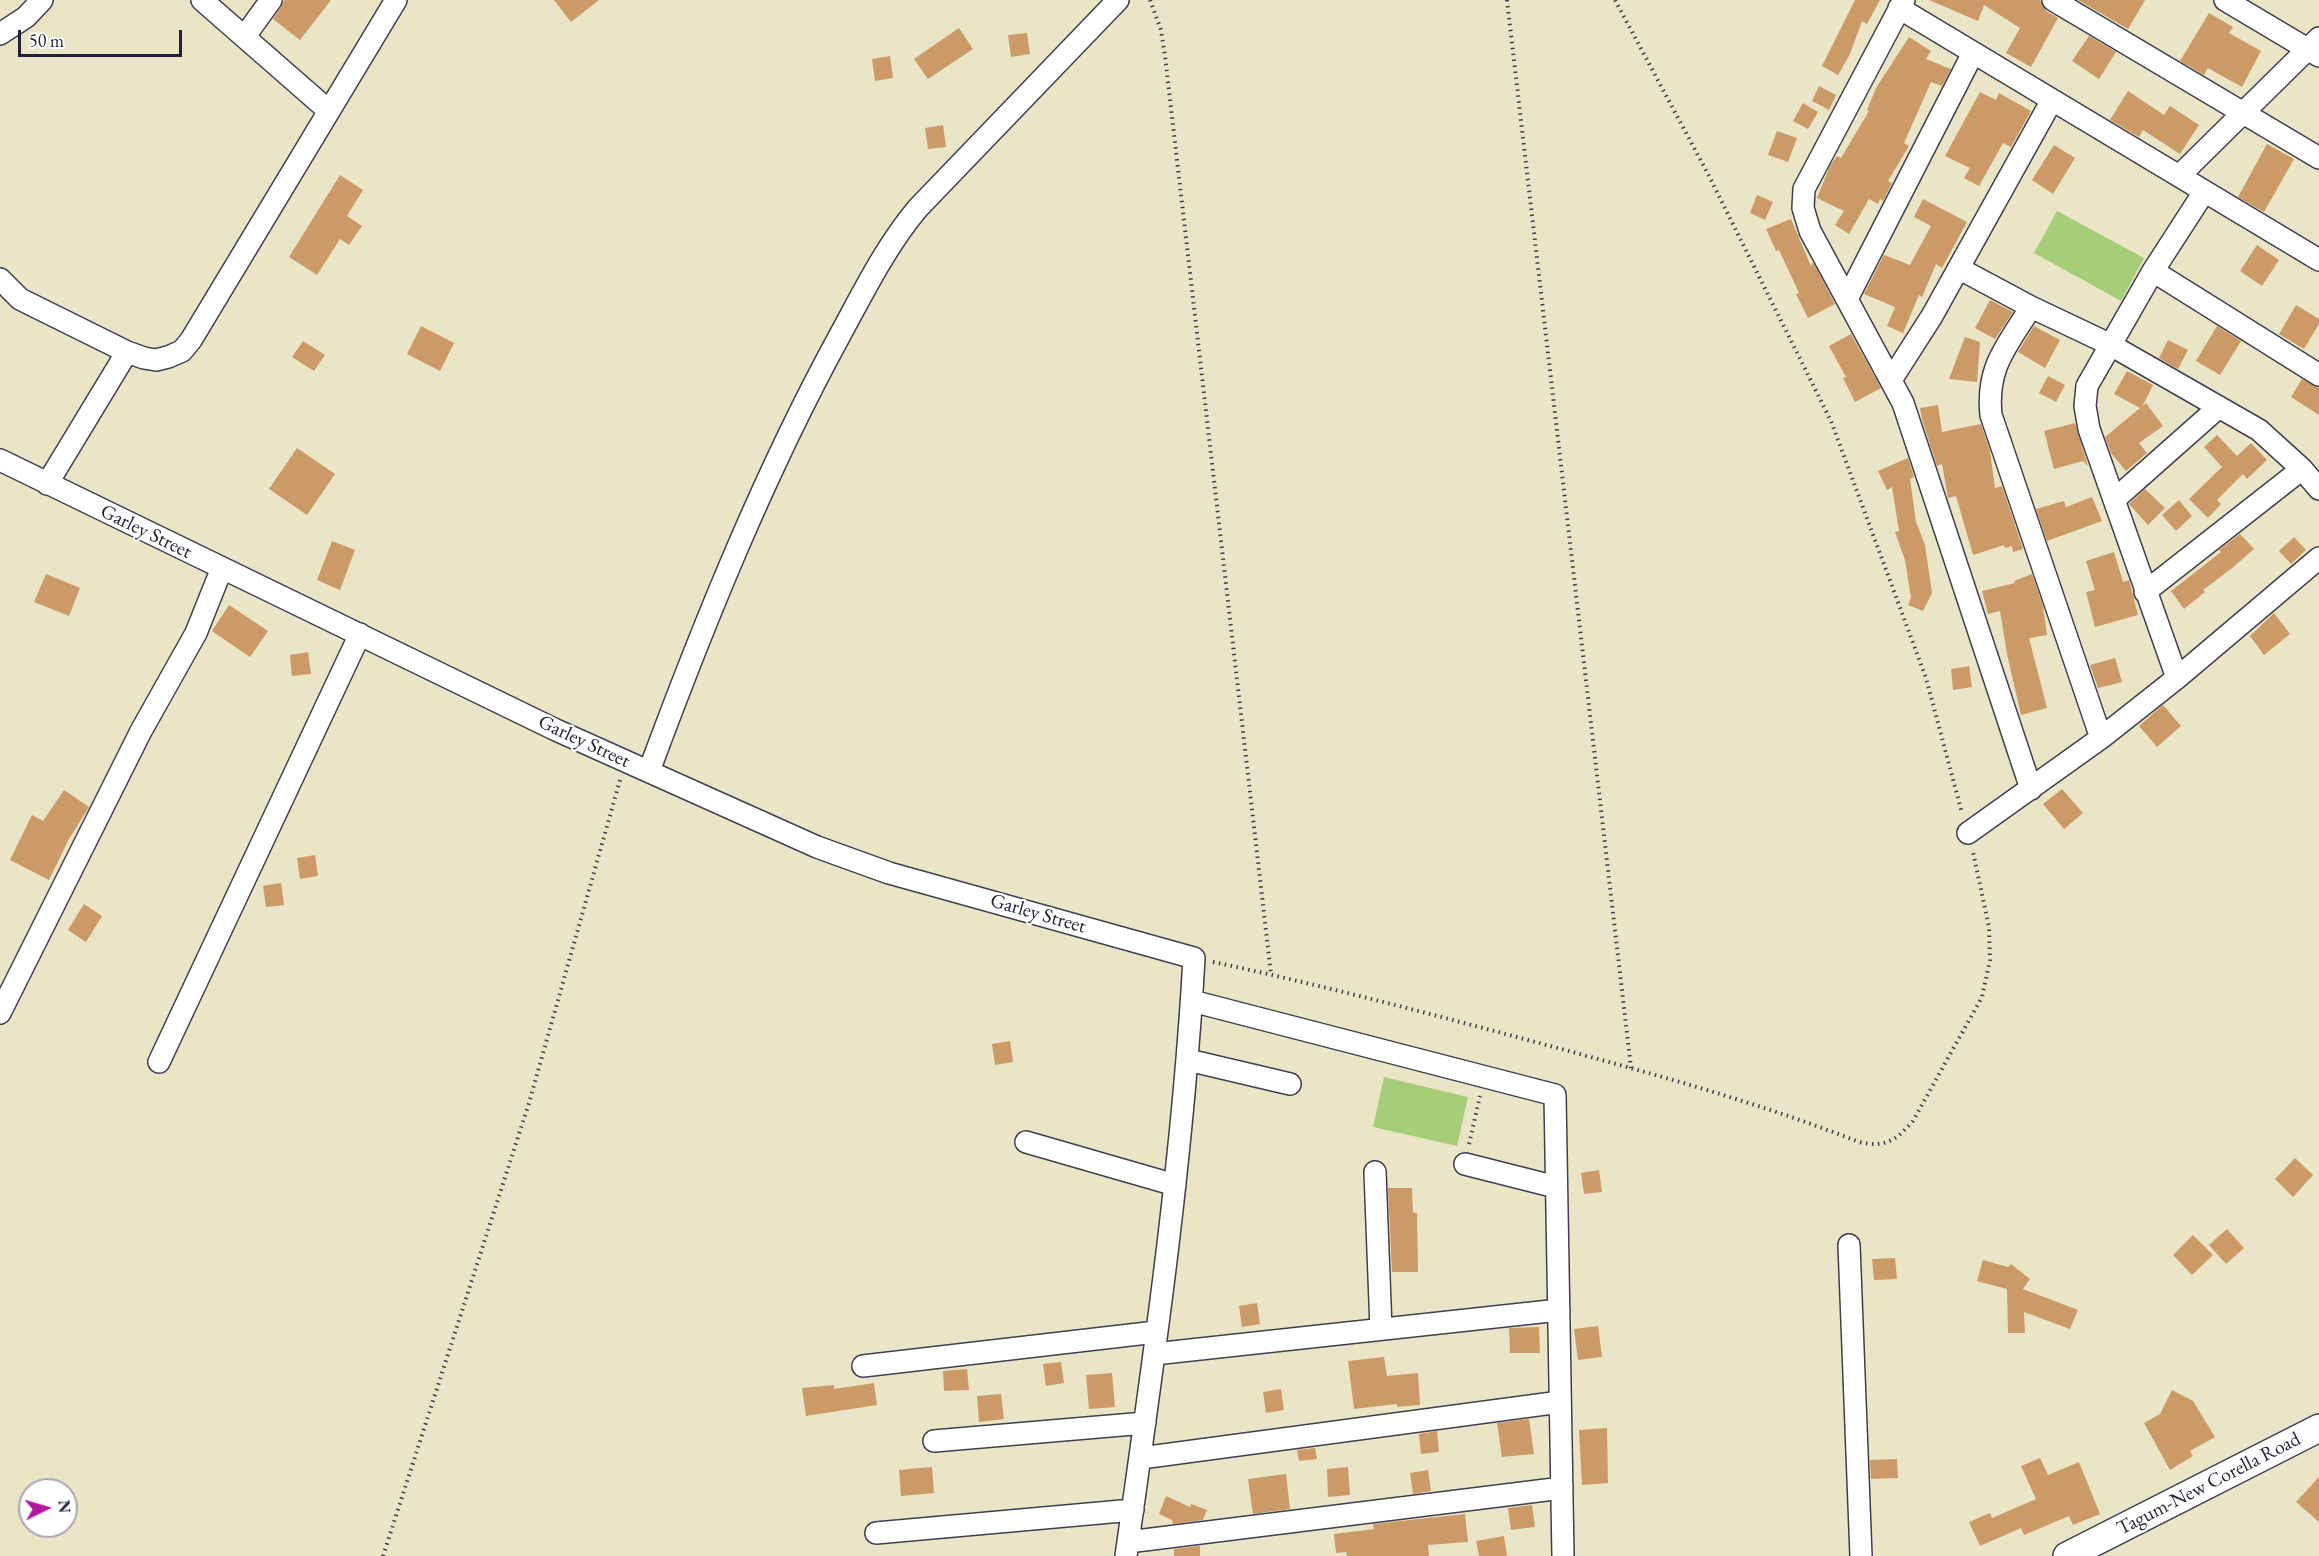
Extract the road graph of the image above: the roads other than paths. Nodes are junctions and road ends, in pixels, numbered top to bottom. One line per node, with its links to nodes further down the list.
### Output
1 (42, 0): 9 (street)
2 (202, 0): 10 (street)
3 (271, 0): 10 (street)
4 (396, 0): 14 (street)
5 (1118, 0): 41 (street)
6 (2053, 0): 15 (street)
7 (2225, 0): 11 (street)
8 (1902, 4): 12 (street); 23 (street)
9 (0, 34)
10 (246, 36): 14 (street)
11 (2315, 48): 15 (street)
12 (1973, 53): 13 (street); 23 (street)
13 (2052, 100): 17 (street); 20 (street)
14 (329, 111): 26 (street)
15 (2243, 113): 16 (street); 17 (street)
16 (2319, 158)
17 (2179, 176): 18 (street)
18 (2204, 192): 19 (street); 21 (street)
19 (2319, 260)
20 (1960, 269): 24 (street); 28 (street)
21 (2153, 271): 25 (street); 27 (street)
22 (0, 279): 26 (street)
23 (1847, 299): 28 (street)
24 (2031, 307): 25 (street); 40 (street)
25 (2109, 344): 29 (street); 34 (street)
26 (127, 352): 32 (street)
27 (2319, 375)
28 (1891, 380): 42 (street)
29 (2219, 407): 31 (street); 34 (street)
30 (0, 460): 32 (street, Garley Street)
31 (2302, 469): 33 (street); 37 (street)
32 (47, 484): 36 (street, Garley Street)
33 (2319, 489)
34 (2114, 500): 37 (street)
35 (2319, 558): 39 (street)
36 (222, 568): 38 (street, Garley Street); 45 (street)
37 (2145, 592): 39 (street)
38 (360, 634): 41 (street, Garley Street); 47 (street)
39 (2177, 678): 40 (street)
40 (2101, 738): 42 (street)
41 (649, 771): 44 (street, Garley Street)
42 (2031, 789): 43 (street)
43 (1968, 833)
44 (1192, 1001): 46 (street); 53 (street)
45 (0, 1013)
46 (1188, 1060): 48 (street); 52 (street)
47 (159, 1062)
48 (1290, 1084)
49 (1026, 1142): 52 (street)
50 (1465, 1164): 53 (street)
51 (1376, 1172): 56 (street)
52 (1174, 1185): 57 (street)
53 (1557, 1187): 55 (street)
54 (1850, 1245): 70 (street)
55 (1559, 1310): 56 (street); 60 (street)
56 (1381, 1329): 58 (street)
57 (1156, 1332): 58 (street); 59 (street)
58 (1154, 1354): 61 (street)
59 (863, 1366)
60 (1560, 1402): 64 (street); 65 (street)
61 (1145, 1423): 63 (street); 64 (street)
62 (2319, 1428): 71 (main road, Tagum-New Corella Road)
63 (934, 1441)
64 (1141, 1458): 66 (street)
65 (1562, 1488): 68 (street); 69 (street)
66 (1133, 1510): 67 (street); 68 (street)
67 (876, 1533)
68 (1127, 1549)
69 (1563, 1556)
70 (1861, 1556)
71 (2067, 1556)

